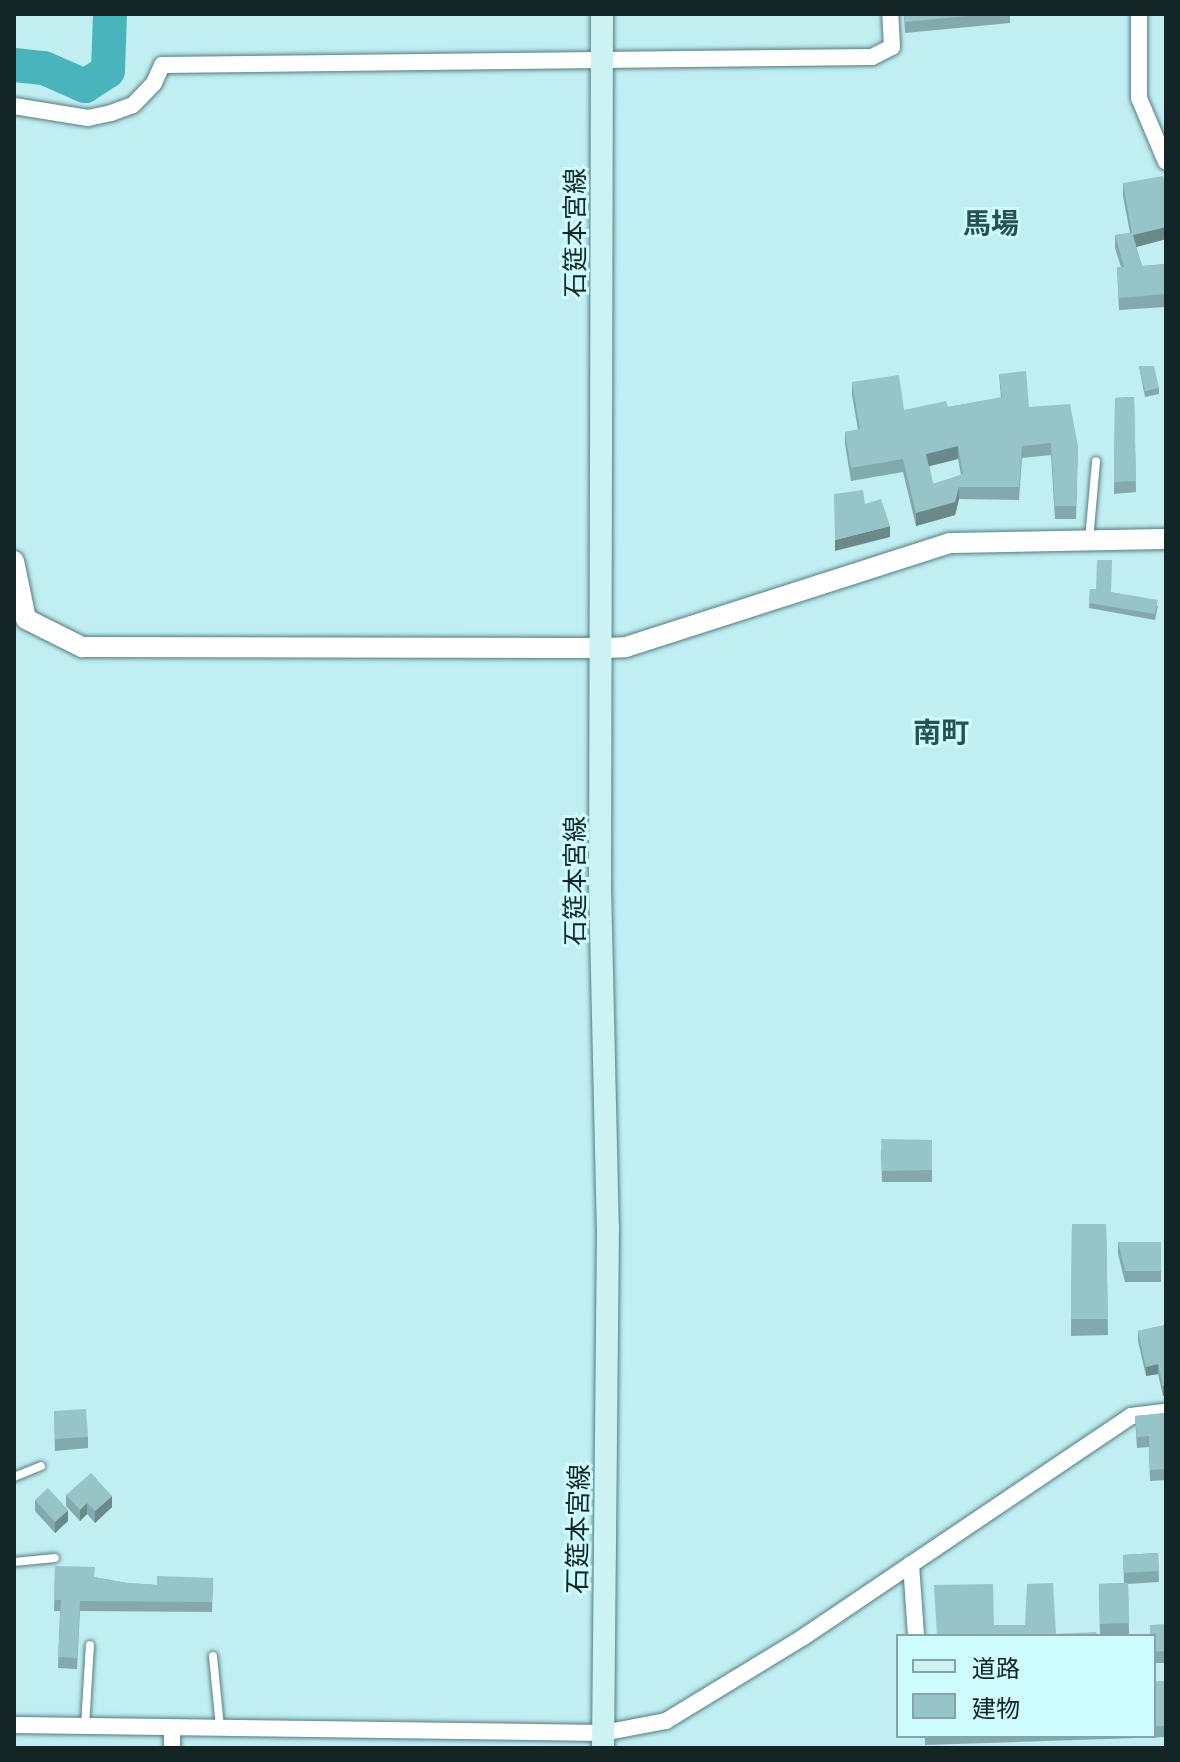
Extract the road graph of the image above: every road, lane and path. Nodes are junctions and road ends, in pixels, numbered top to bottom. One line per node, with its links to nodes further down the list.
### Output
1 (602, 14): 4 (main road, 石筵本宮線)
2 (890, 14): 4 (street)
3 (1139, 14): 6 (street)
4 (603, 59): 5 (street); 12 (main road, 石筵本宮線)
5 (14, 106)
6 (1166, 162)
7 (1096, 461): 9 (lane)
8 (1166, 539): 9 (street)
9 (1089, 543): 12 (street)
10 (14, 561): 11 (street)
11 (20, 623): 12 (street)
12 (603, 648): 26 (main road, 石筵本宮線)
13 (1166, 1412): 18 (street)
14 (41, 1466): 15 (lane)
15 (14, 1477)
16 (55, 1558): 17 (lane)
17 (14, 1562)
18 (911, 1564): 19 (street); 26 (street)
19 (916, 1634)
20 (90, 1645): 23 (lane)
21 (213, 1656): 24 (lane)
22 (14, 1725): 23 (street)
23 (85, 1727): 25 (street)
24 (220, 1727): 25 (street); 26 (street)
25 (172, 1730): 27 (street)
26 (603, 1740)
27 (172, 1748)

